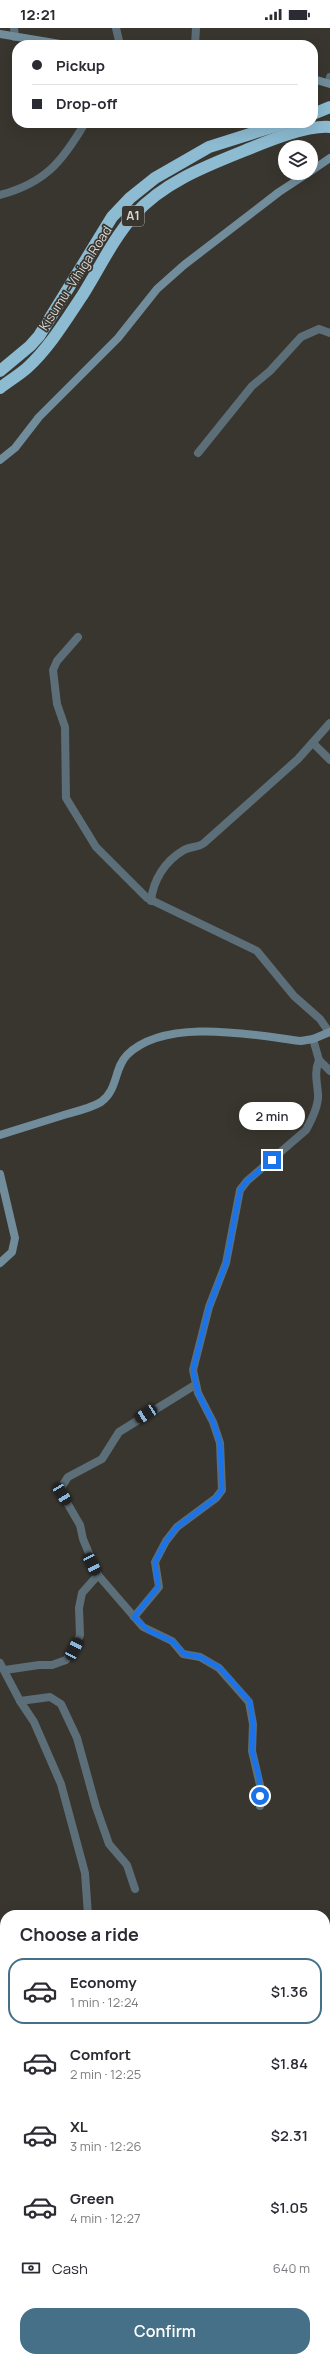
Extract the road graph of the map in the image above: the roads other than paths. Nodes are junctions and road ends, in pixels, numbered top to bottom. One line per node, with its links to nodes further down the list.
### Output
1 (116, 28): 6 (street)
2 (196, 28): 7 (street)
3 (15, 32): 4 (street); 5 (street)
4 (0, 34)
5 (46, 40)
6 (119, 40)
7 (195, 40)
8 (318, 80): 9 (street)
9 (330, 81)
10 (330, 107): 11 (highway)
11 (318, 112)
12 (330, 127): 21 (highway, Kisumu -Vihiga Road / A1)
13 (82, 128): 18 (street)
14 (269, 128): 20 (highway, Kisumu -Vihiga Road / A1)
15 (330, 158): 16 (street)
16 (318, 166)
17 (297, 180): 23 (street)
18 (0, 195)
19 (330, 334): 22 (street)
20 (0, 371)
21 (0, 388)
22 (198, 453)
23 (0, 460)
24 (78, 637): 28 (street)
25 (330, 723): 26 (street)
26 (314, 743): 27 (street); 28 (street)
27 (330, 760)
28 (151, 901): 29 (street)
29 (329, 1032): 30 (street)
30 (313, 1039): 31 (street); 33 (street)
31 (318, 1060): 32 (street); 36 (street)
32 (330, 1071)
33 (0, 1135)
34 (0, 1174): 35 (street)
35 (0, 1263)
36 (195, 1385): 37 (street); 38 (street)
37 (98, 1575): 38 (street); 40 (street)
38 (134, 1617): 42 (street)
39 (0, 1663): 40 (street)
40 (6, 1670): 41 (street)
41 (20, 1701): 43 (street); 44 (street)
42 (260, 1806)
43 (135, 1889)
44 (88, 1910)

